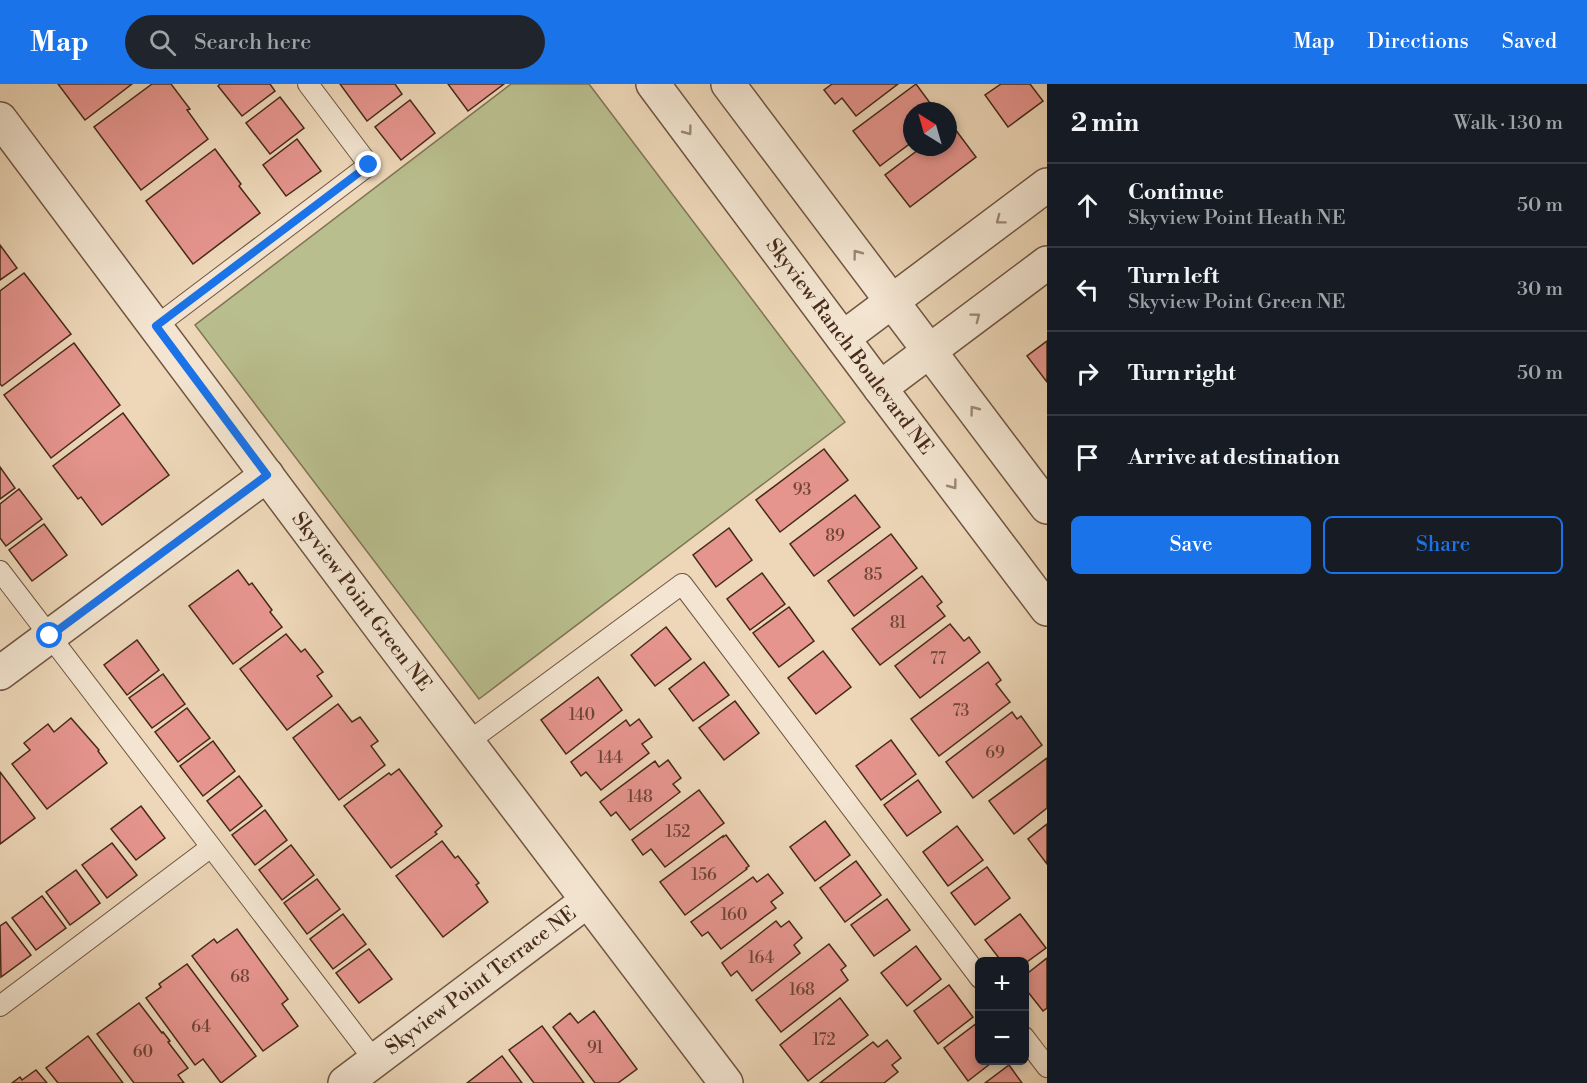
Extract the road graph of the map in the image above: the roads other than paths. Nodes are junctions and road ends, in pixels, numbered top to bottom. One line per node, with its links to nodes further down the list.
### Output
1 (308, 84): 8 (lane)
2 (653, 84): 9 (street, Skyview Ranch Boulevard NE, one-way to 9)
3 (728, 84): 7 (street, one-way to 3)
4 (0, 119): 8 (street, Skyview Point Green NE)
5 (1047, 185): 7 (street, one-way to 7)
6 (1047, 263): 10 (street, one-way to 6)
7 (892, 301): 9 (street); 10 (street)
8 (156, 326): 12 (street, Skyview Point Green NE)
9 (843, 338): 11 (street, Skyview Ranch Boulevard NE)
10 (930, 352): 11 (street); 13 (street, one-way to 10)
11 (880, 388): 15 (street, Skyview Ranch Boulevard NE, one-way to 15)
12 (267, 475): 16 (street); 18 (street, Skyview Point Green NE)
13 (1047, 507)
14 (0, 571): 16 (lane)
15 (1047, 609)
16 (50, 636): 17 (street); 19 (lane)
17 (0, 672)
18 (468, 742): 20 (street, Skyview Point Green NE); 21 (lane)
19 (211, 847): 22 (lane); 24 (lane)
20 (587, 901): 24 (street, Skyview Point Terrace NE); 27 (street, Skyview Point Green NE)
21 (975, 971)
22 (0, 1006)
23 (1029, 1044): 25 (lane)
24 (375, 1060): 26 (street, Skyview Point Terrace NE)
25 (1047, 1067)
26 (345, 1083)
27 (726, 1083)

